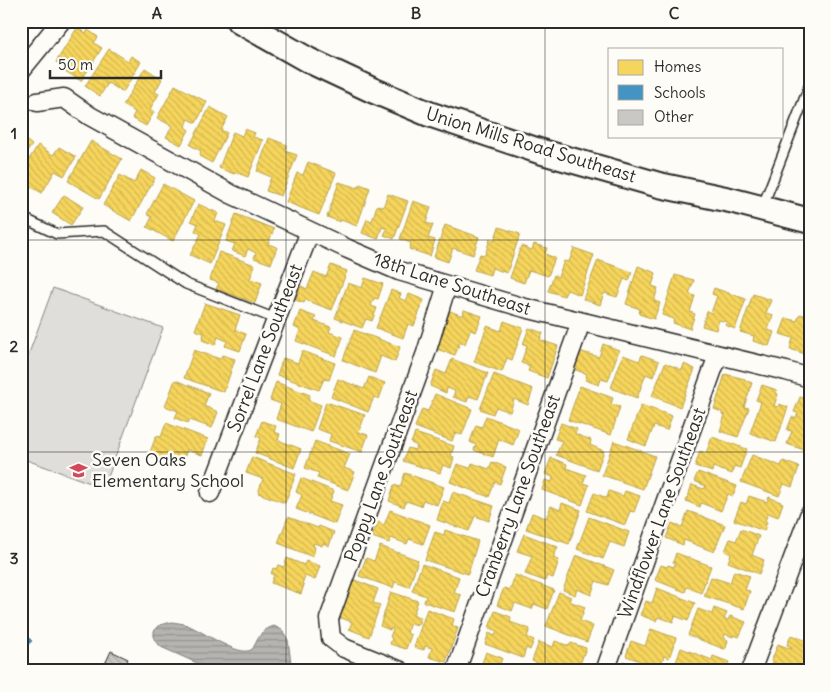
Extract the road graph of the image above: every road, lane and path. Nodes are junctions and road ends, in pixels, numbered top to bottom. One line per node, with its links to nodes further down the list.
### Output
1 (61, 21): 3 (street)
2 (239, 21): 6 (street, Union Mills Road Southeast)
3 (21, 70)
4 (810, 84): 6 (lane)
5 (36, 102): 9 (street, 18th Lane Southeast)
6 (762, 208): 8 (street, Union Mills Road Southeast)
7 (21, 217): 11 (lane)
8 (810, 221)
9 (310, 231): 10 (street, 18th Lane Southeast); 11 (street, Sorrel Lane Southeast)
10 (447, 285): 12 (street, 18th Lane Southeast); 17 (street, Poppy Lane Southeast)
11 (276, 319): 15 (street, Sorrel Lane Southeast)
12 (581, 322): 13 (street, 18th Lane Southeast); 18 (street, Cranberry Lane Southeast)
13 (718, 355): 14 (street, 18th Lane Southeast); 19 (street, Windflower Lane Southeast)
14 (810, 378)
15 (210, 493)
16 (810, 513): 20 (street)
17 (401, 671)
18 (456, 671)
19 (605, 671)
20 (752, 671)

